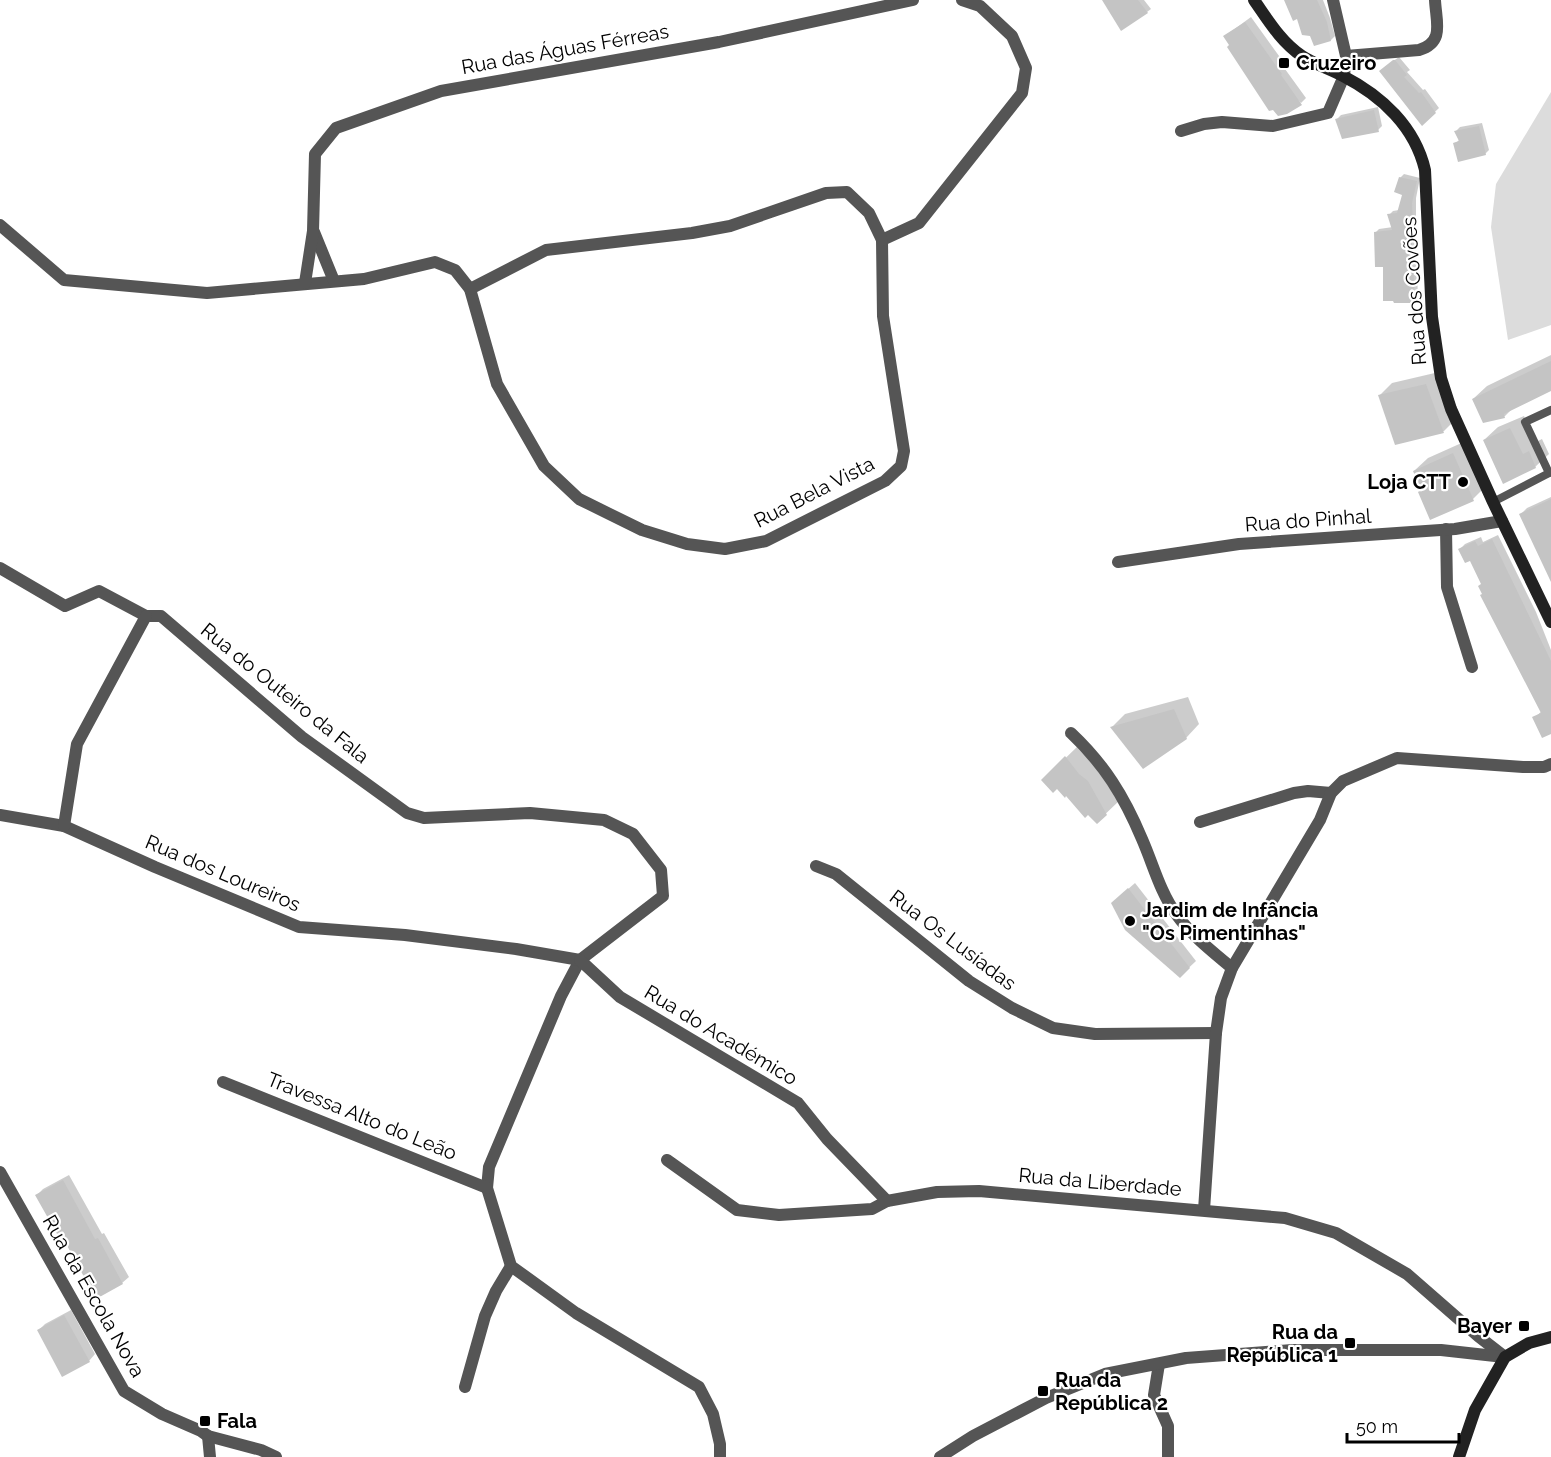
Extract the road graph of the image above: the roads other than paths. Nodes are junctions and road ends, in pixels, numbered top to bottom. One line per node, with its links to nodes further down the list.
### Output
1 (913, 0): 11 (street, Rua das Águas Férreas)
2 (962, 0): 6 (street)
3 (1254, 0): 8 (street, Rua dos Covões)
4 (1333, 0): 7 (street)
5 (1435, 0): 7 (street)
6 (984, 3): 12 (street)
7 (1346, 56): 8 (street)
8 (1344, 76): 9 (street); 18 (street, Rua dos Covões)
9 (1181, 131)
10 (0, 225): 14 (street)
11 (313, 231): 13 (street, Rua das Águas Férreas); 14 (street, Rua das Águas Férreas)
12 (882, 240): 15 (street); 15 (street, Rua Bela Vista)
13 (334, 281): 14 (street); 15 (street)
14 (305, 283)
15 (470, 289)
16 (1551, 410): 17 (lane)
17 (1550, 472): 18 (lane)
18 (1493, 502): 19 (street, Rua dos Covões)
19 (1502, 521): 20 (street, Rua do Pinhal); 24 (street, Rua dos Covões)
20 (1446, 530): 21 (street, Rua do Pinhal); 25 (street)
21 (1118, 562)
22 (0, 568): 23 (street, Rua do Outeiro da Fala)
23 (147, 616): 31 (street); 33 (street, Rua do Outeiro da Fala)
24 (1551, 622)
25 (1472, 667)
26 (1071, 733): 34 (street)
27 (1551, 764): 28 (street)
28 (1332, 793): 30 (street); 34 (street)
29 (0, 815): 31 (street, Rua dos Loureiros)
30 (1200, 822)
31 (64, 826): 33 (street, Rua dos Loureiros)
32 (816, 866): 35 (street, Rua Os Lusíadas)
33 (580, 960): 39 (street); 40 (street, Rua do Académico)
34 (1232, 968): 35 (street)
35 (1216, 1034): 41 (street)
36 (223, 1082): 39 (street, Travessa Alto do Leão)
37 (667, 1160): 40 (street, Rua da Liberdade)
38 (0, 1172): 47 (street, Rua da Escola Nova)
39 (487, 1188): 42 (street)
40 (887, 1201): 41 (street, Rua da Liberdade)
41 (1204, 1210): 44 (street, Rua da Liberdade)
42 (511, 1266): 46 (street); 50 (street)
43 (1551, 1337): 44 (street)
44 (1505, 1357): 45 (street); 53 (street)
45 (1159, 1364): 51 (street); 52 (street)
46 (465, 1387)
47 (208, 1436): 48 (street); 49 (street, Rua da Escola Nova)
48 (210, 1457)
49 (276, 1457)
50 (720, 1457)
51 (940, 1457)
52 (1168, 1457)
53 (1459, 1457)

